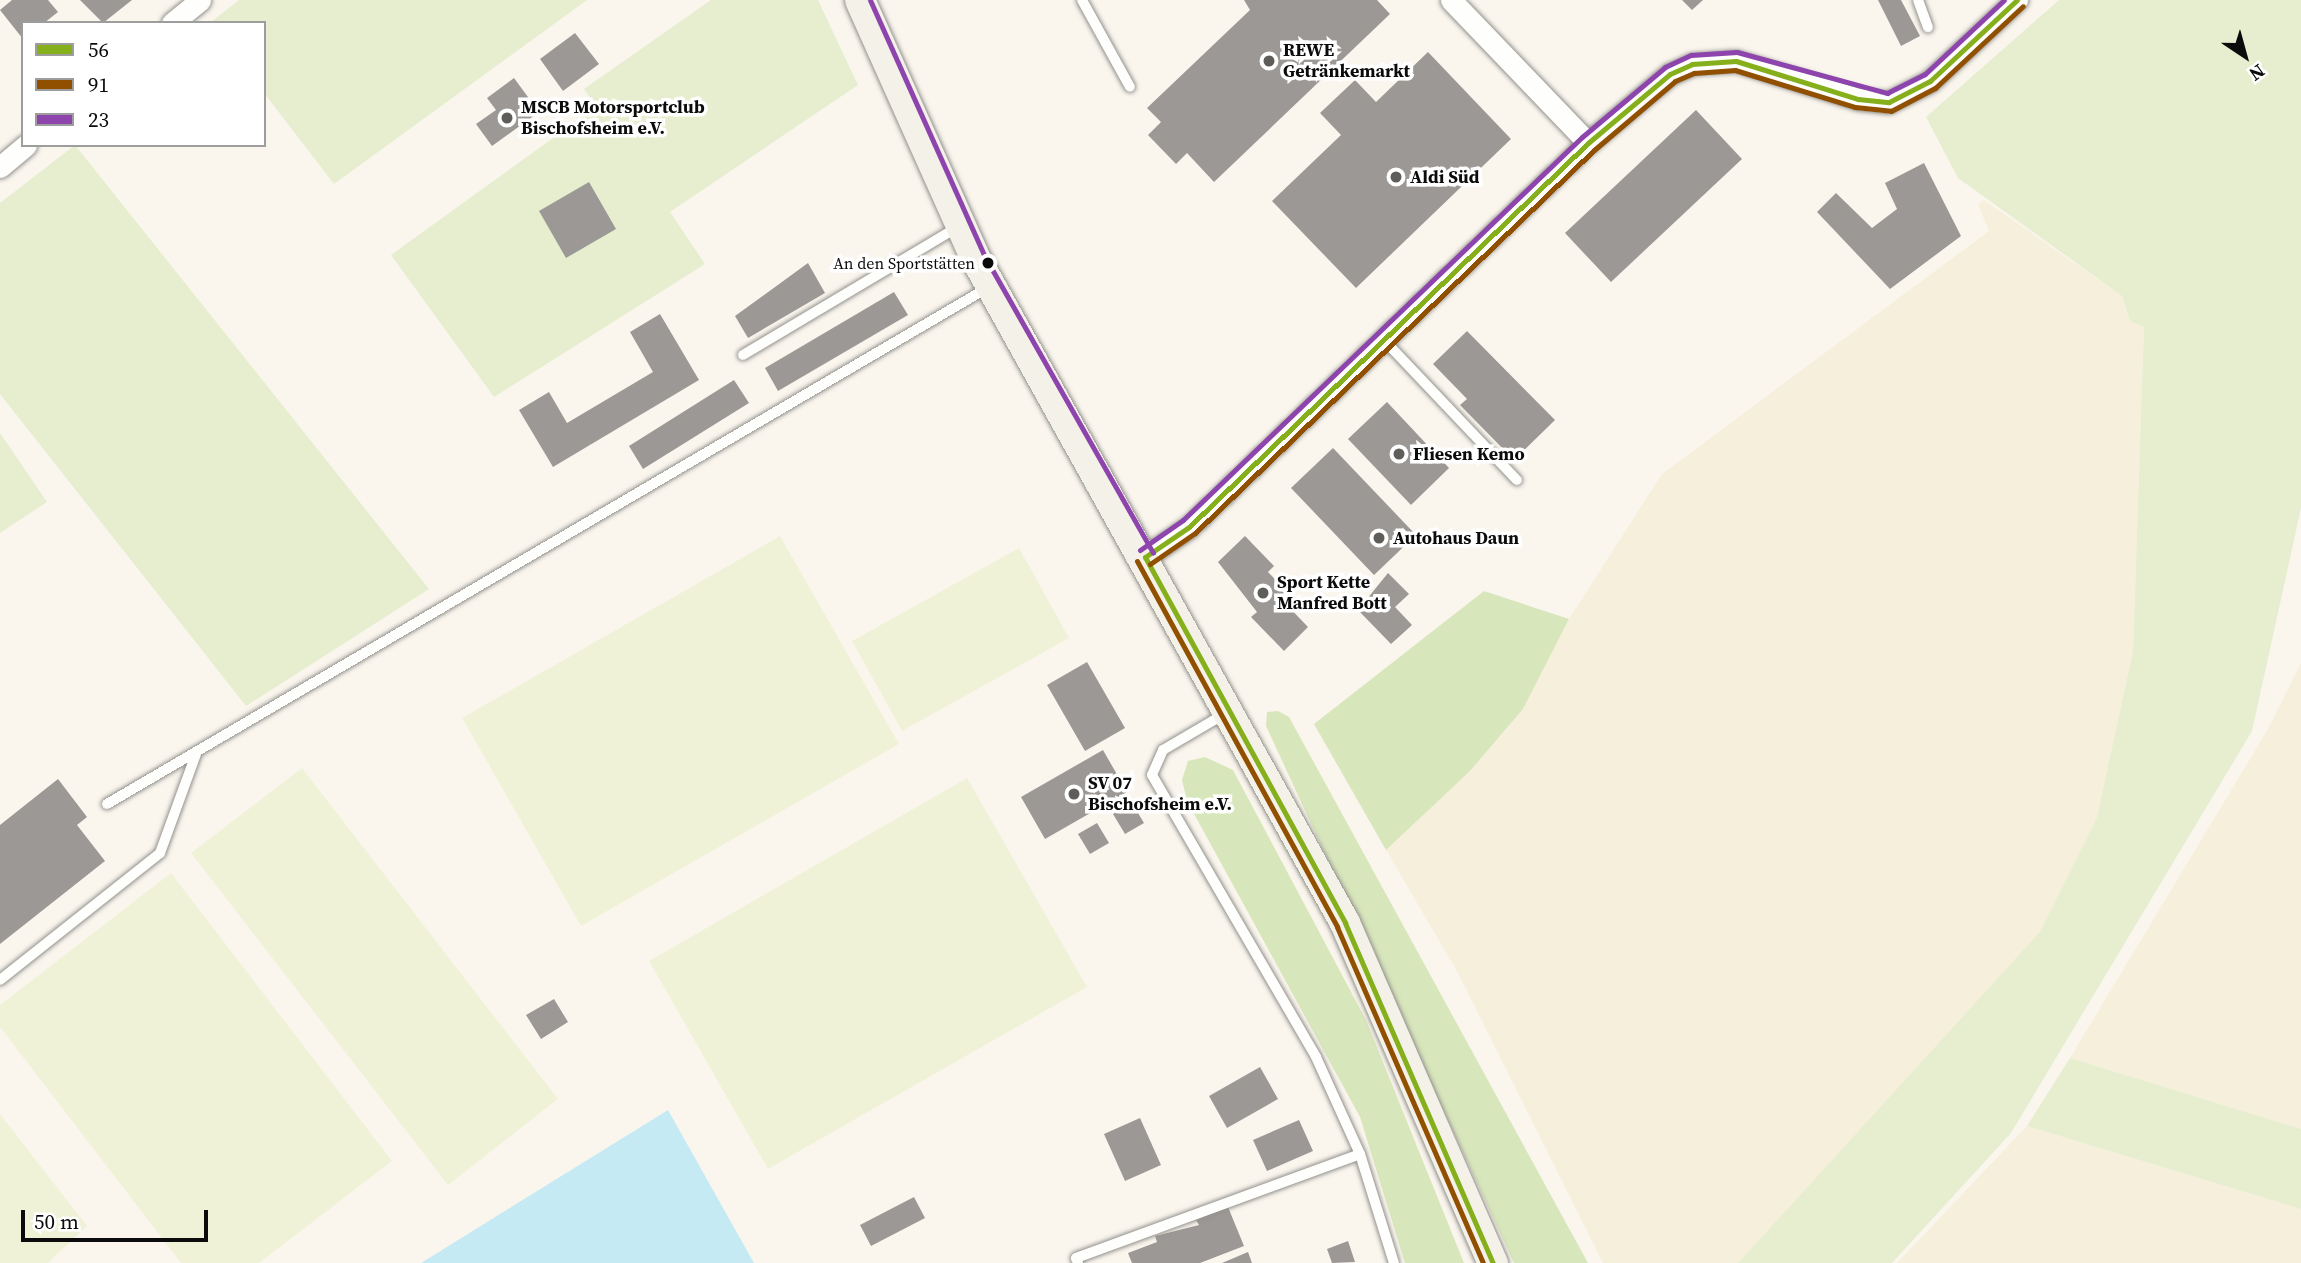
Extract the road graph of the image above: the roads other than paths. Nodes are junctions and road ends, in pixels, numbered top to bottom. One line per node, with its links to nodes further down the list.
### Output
1 (200, 0): 7 (street)
2 (860, 0): 13 (main road)
3 (1082, 0): 9 (lane)
4 (1451, 0): 10 (street)
5 (1918, 0): 8 (lane)
6 (2017, 0): 10 (street)
7 (174, 21)
8 (1928, 27)
9 (1130, 87)
10 (1588, 143): 15 (street)
11 (24, 147): 12 (street)
12 (0, 167)
13 (961, 225): 14 (main road); 16 (lane)
14 (991, 286): 18 (main road); 20 (lane)
15 (1384, 340): 17 (lane); 18 (street)
16 (743, 355)
17 (1517, 480)
18 (1145, 557): 19 (main road)
19 (1230, 712): 23 (lane); 26 (main road)
20 (196, 754): 21 (lane); 22 (lane)
21 (107, 804)
22 (0, 980)
23 (1360, 1154): 24 (lane); 25 (lane)
24 (1078, 1263)
25 (1394, 1263)
26 (1493, 1263)

